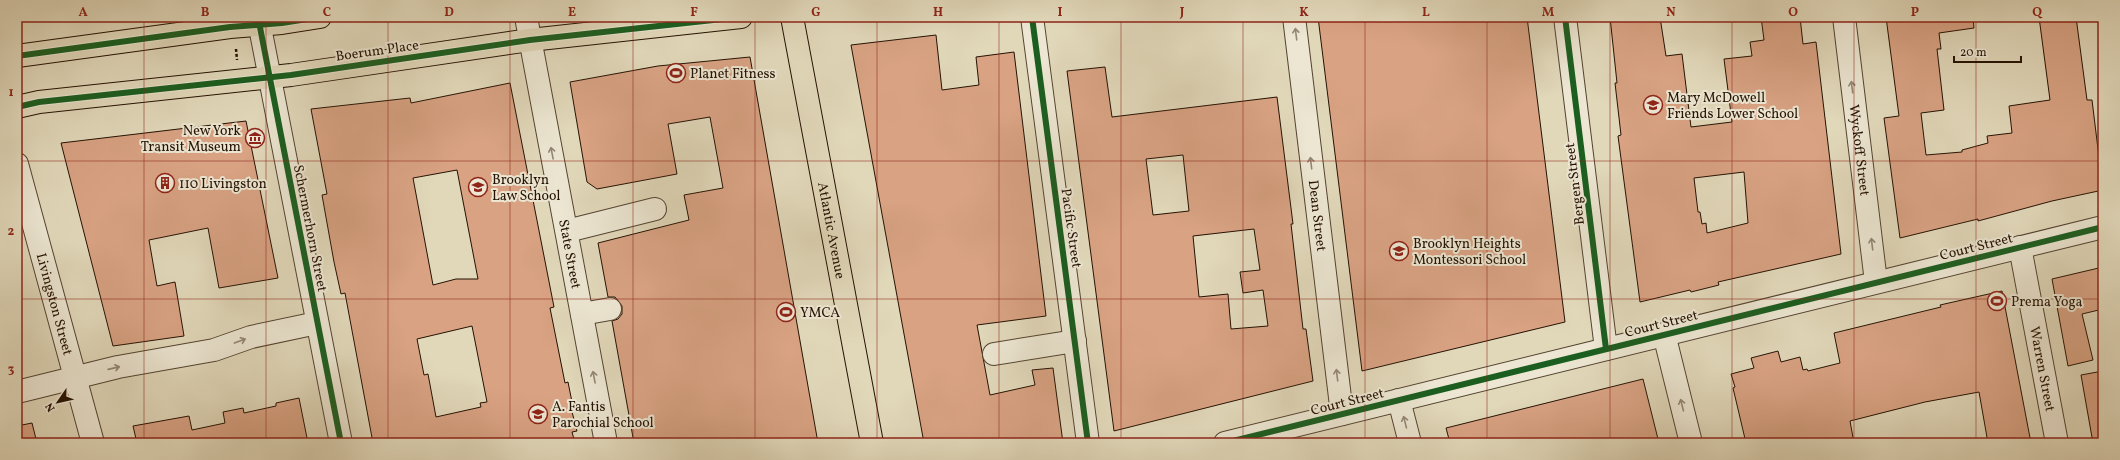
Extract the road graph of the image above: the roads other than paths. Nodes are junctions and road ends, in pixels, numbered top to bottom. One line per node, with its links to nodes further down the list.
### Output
1 (320, 17): 9 (main road)
2 (526, 17): 10 (street, State Street)
3 (741, 17): 10 (main road, Boerum Place)
4 (792, 17): 34 (main road, Atlantic Avenue)
5 (1032, 17): 24 (street, Pacific Street)
6 (1294, 17): 30 (street, Dean Street, one-way to 6)
7 (1565, 17): 25 (street, Bergen Street)
8 (1844, 17): 19 (street, Wyckoff Street, one-way to 8)
9 (259, 21): 11 (main road); 12 (street, Schermerhorn Street)
10 (530, 40): 12 (main road, Boerum Place); 17 (street, State Street, one-way to 10)
11 (17, 56)
12 (271, 77): 13 (main road, Boerum Place); 22 (street, Schermerhorn Street)
13 (17, 107)
14 (17, 164): 27 (street, Livingston Street)
15 (655, 209): 17 (street)
16 (2103, 227): 18 (street, Court Street)
17 (567, 231): 21 (street, State Street)
18 (2020, 247): 19 (street, Court Street); 39 (street, Warren Street)
19 (1876, 282): 23 (street, Court Street)
20 (610, 309): 21 (street)
21 (582, 314): 33 (street, State Street, one-way to 21)
22 (317, 323): 27 (street, one-way to 22); 32 (street, Schermerhorn Street)
23 (1664, 334): 25 (street, Court Street); 38 (street, one-way to 23)
24 (1075, 341): 26 (street); 35 (street, Pacific Street)
25 (1606, 349): 29 (street, Court Street)
26 (994, 354)
27 (76, 377): 28 (street); 31 (street, Livingston Street)
28 (17, 392)
29 (1400, 400): 30 (street, Court Street); 37 (street, one-way to 29)
30 (1342, 414): 36 (street, Court Street)
31 (93, 443)
32 (341, 443)
33 (606, 443)
34 (872, 443)
35 (1088, 443)
36 (1225, 443)
37 (1410, 443)
38 (1691, 443)
39 (2057, 443)

